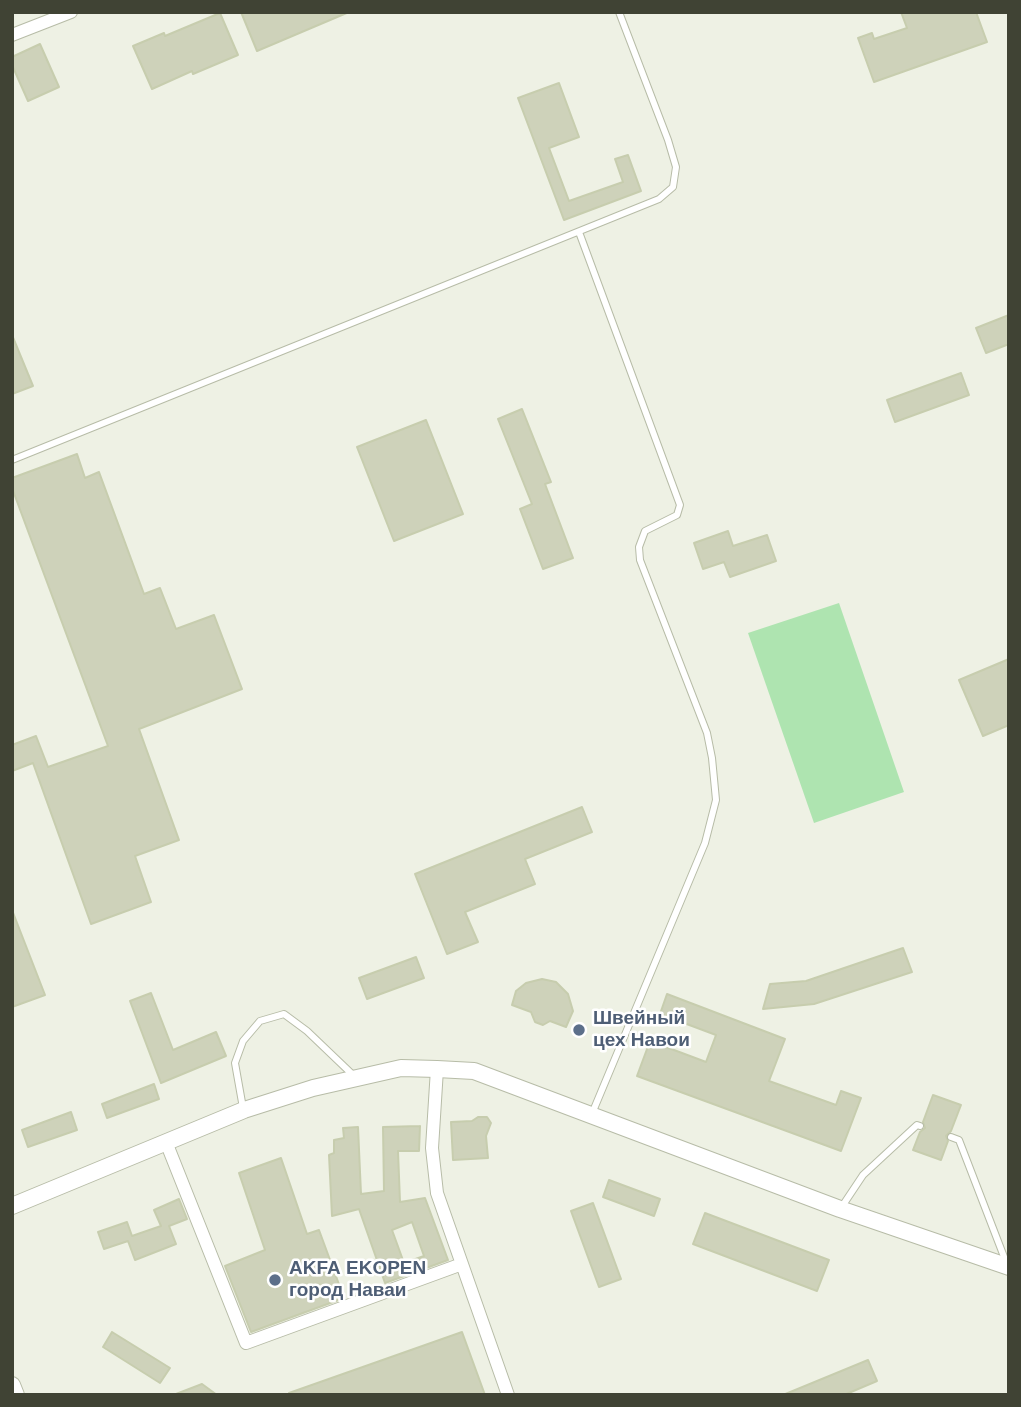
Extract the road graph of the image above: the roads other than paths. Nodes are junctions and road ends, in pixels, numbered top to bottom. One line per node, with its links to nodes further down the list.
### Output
1 (71, 12): 3 (street)
2 (619, 12): 4 (lane)
3 (12, 35)
4 (579, 232): 5 (lane); 9 (lane)
5 (12, 460)
6 (437, 1069): 7 (street); 9 (street); 15 (street)
7 (354, 1077): 8 (street); 8 (lane)
8 (244, 1110): 12 (street)
9 (591, 1116): 14 (street)
10 (920, 1126): 14 (lane)
11 (951, 1137): 16 (lane)
12 (166, 1142): 13 (street); 15 (street)
13 (12, 1206)
14 (840, 1209): 16 (street)
15 (462, 1264): 19 (street)
16 (1008, 1267)
17 (12, 1385): 18 (street)
18 (16, 1395)
19 (509, 1395)

